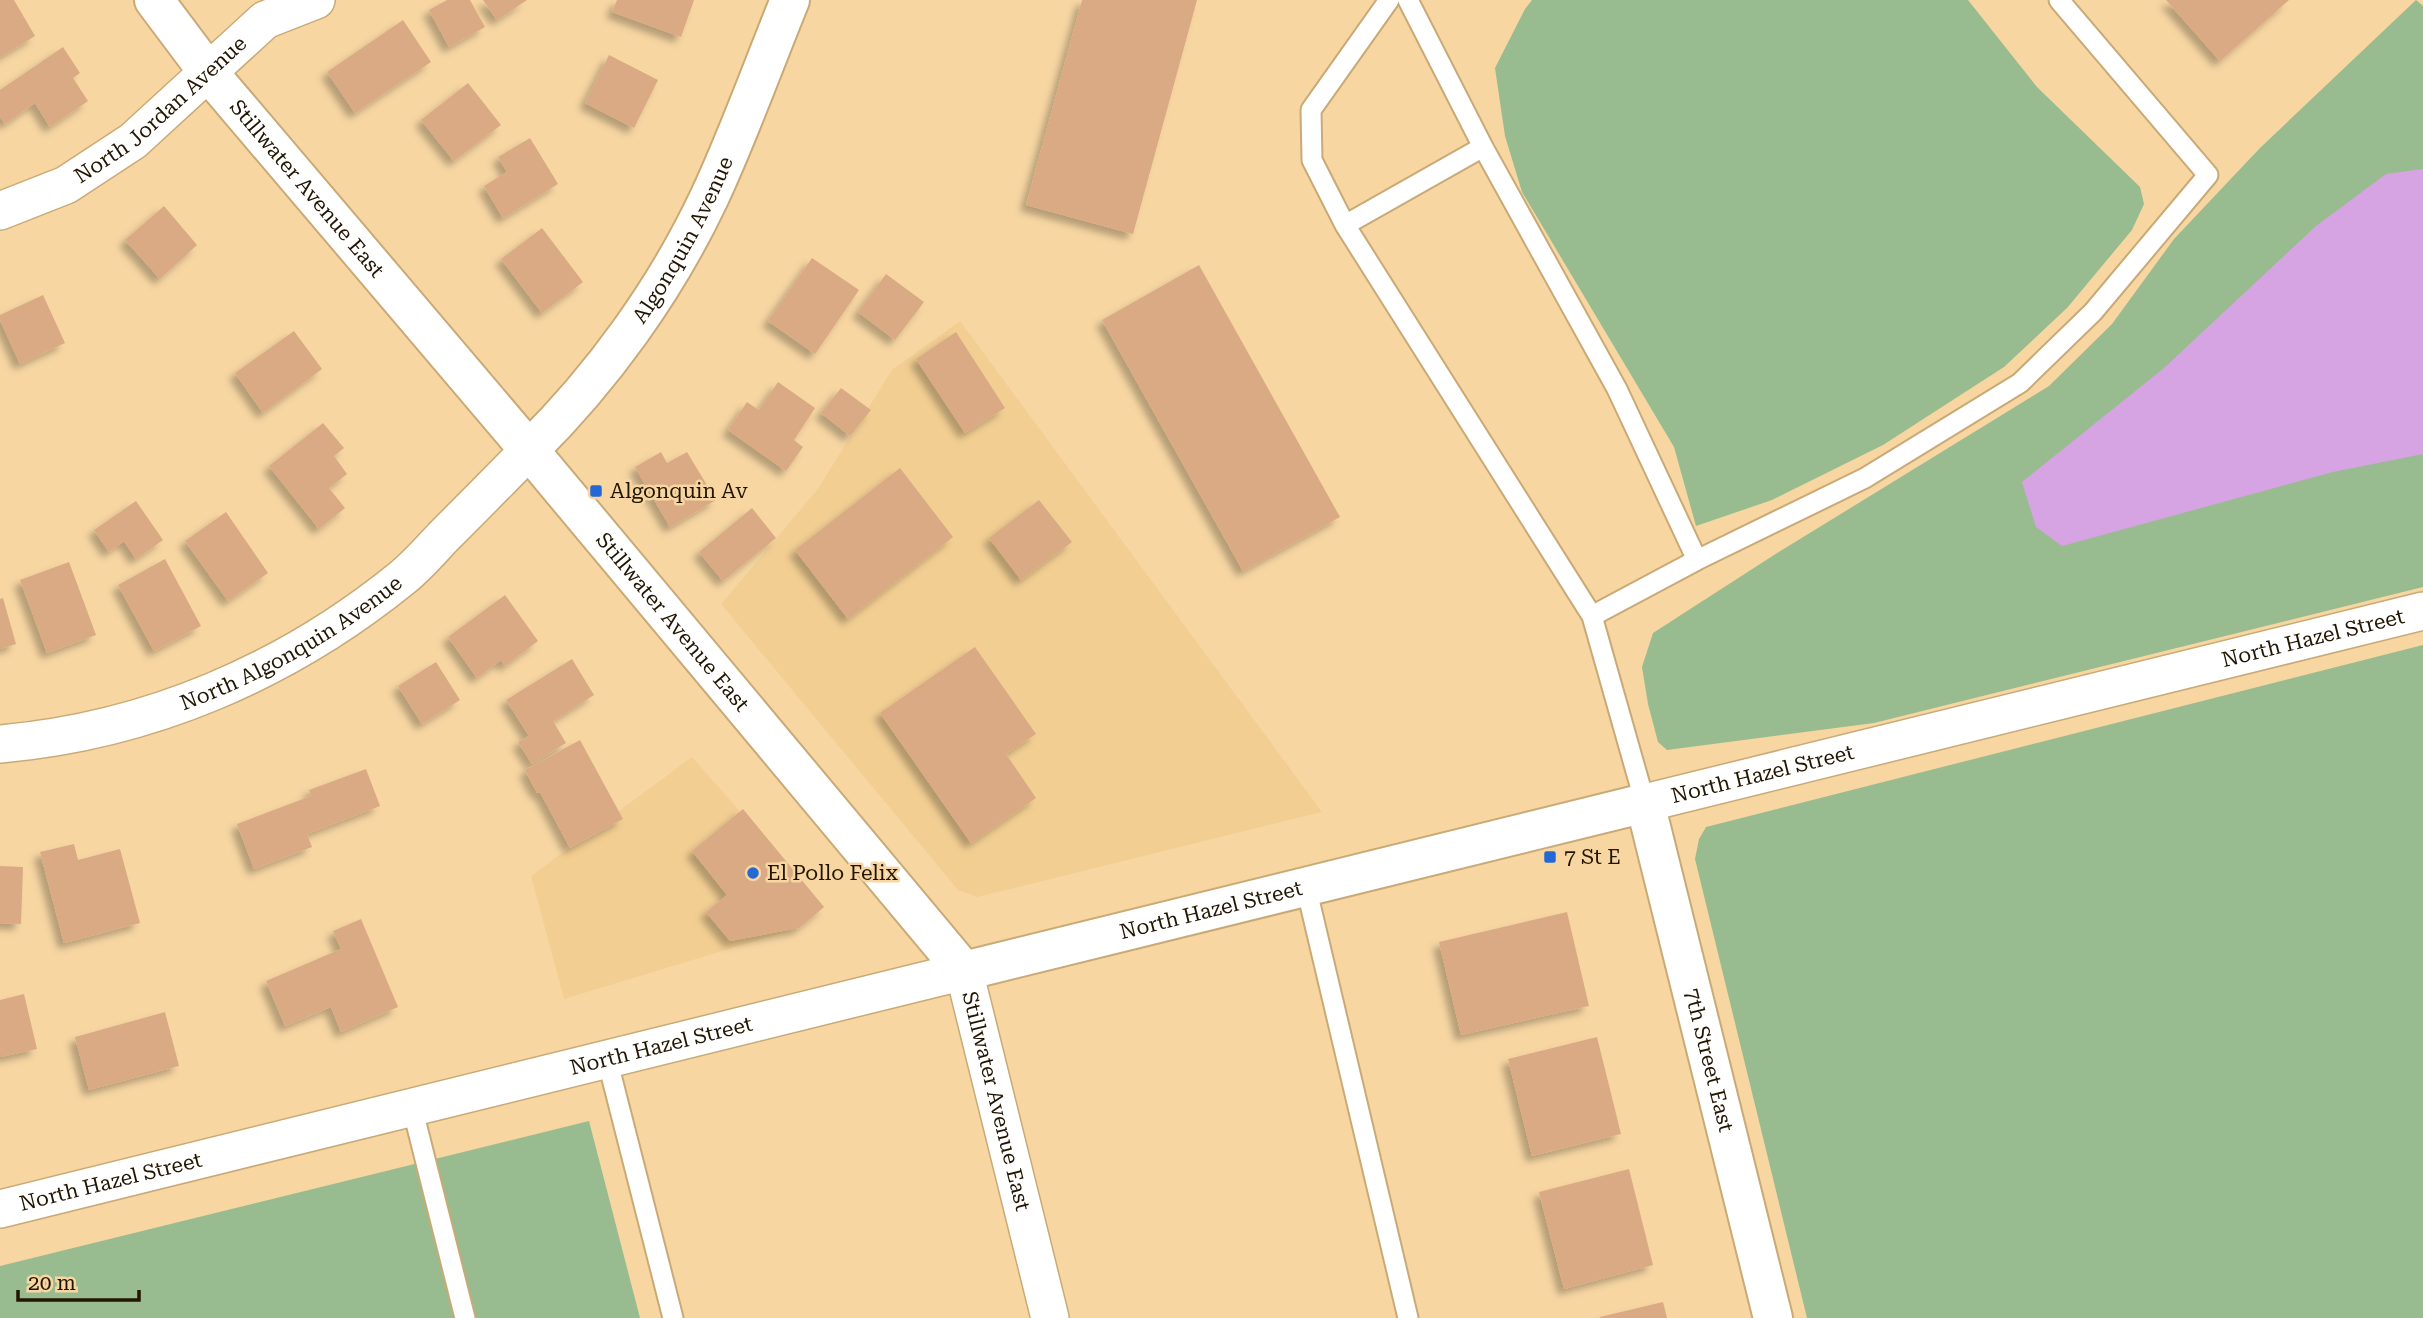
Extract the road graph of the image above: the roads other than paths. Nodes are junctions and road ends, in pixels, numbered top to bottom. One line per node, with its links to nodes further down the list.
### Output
1 (154, 0): 7 (street, Stillwater Avenue East)
2 (317, 0): 7 (street, North Jordan Avenue)
3 (790, 0): 11 (street, Algonquin Avenue)
4 (1389, 0): 10 (lane)
5 (1408, 0): 8 (lane)
6 (2059, 0): 12 (lane)
7 (208, 72): 9 (street, North Jordan Avenue); 11 (street, Stillwater Avenue East)
8 (1483, 147): 10 (lane); 12 (lane)
9 (0, 211)
10 (1345, 225): 14 (lane)
11 (529, 450): 15 (street, North Algonquin Avenue); 18 (street, Stillwater Avenue East)
12 (1697, 560): 14 (lane)
13 (2423, 611): 16 (street, North Hazel Street)
14 (1592, 616): 16 (lane)
15 (0, 744)
16 (1645, 803): 17 (street, North Hazel Street); 26 (street, 7th Street East)
17 (1306, 887): 18 (street, North Hazel Street); 25 (lane)
18 (964, 971): 19 (street, North Hazel Street); 24 (street, Stillwater Avenue East)
19 (607, 1059): 20 (street, North Hazel Street); 23 (lane)
20 (412, 1107): 21 (street, North Hazel Street); 22 (lane)
21 (0, 1209)
22 (465, 1318)
23 (673, 1318)
24 (1050, 1318)
25 (1408, 1318)
26 (1773, 1318)

